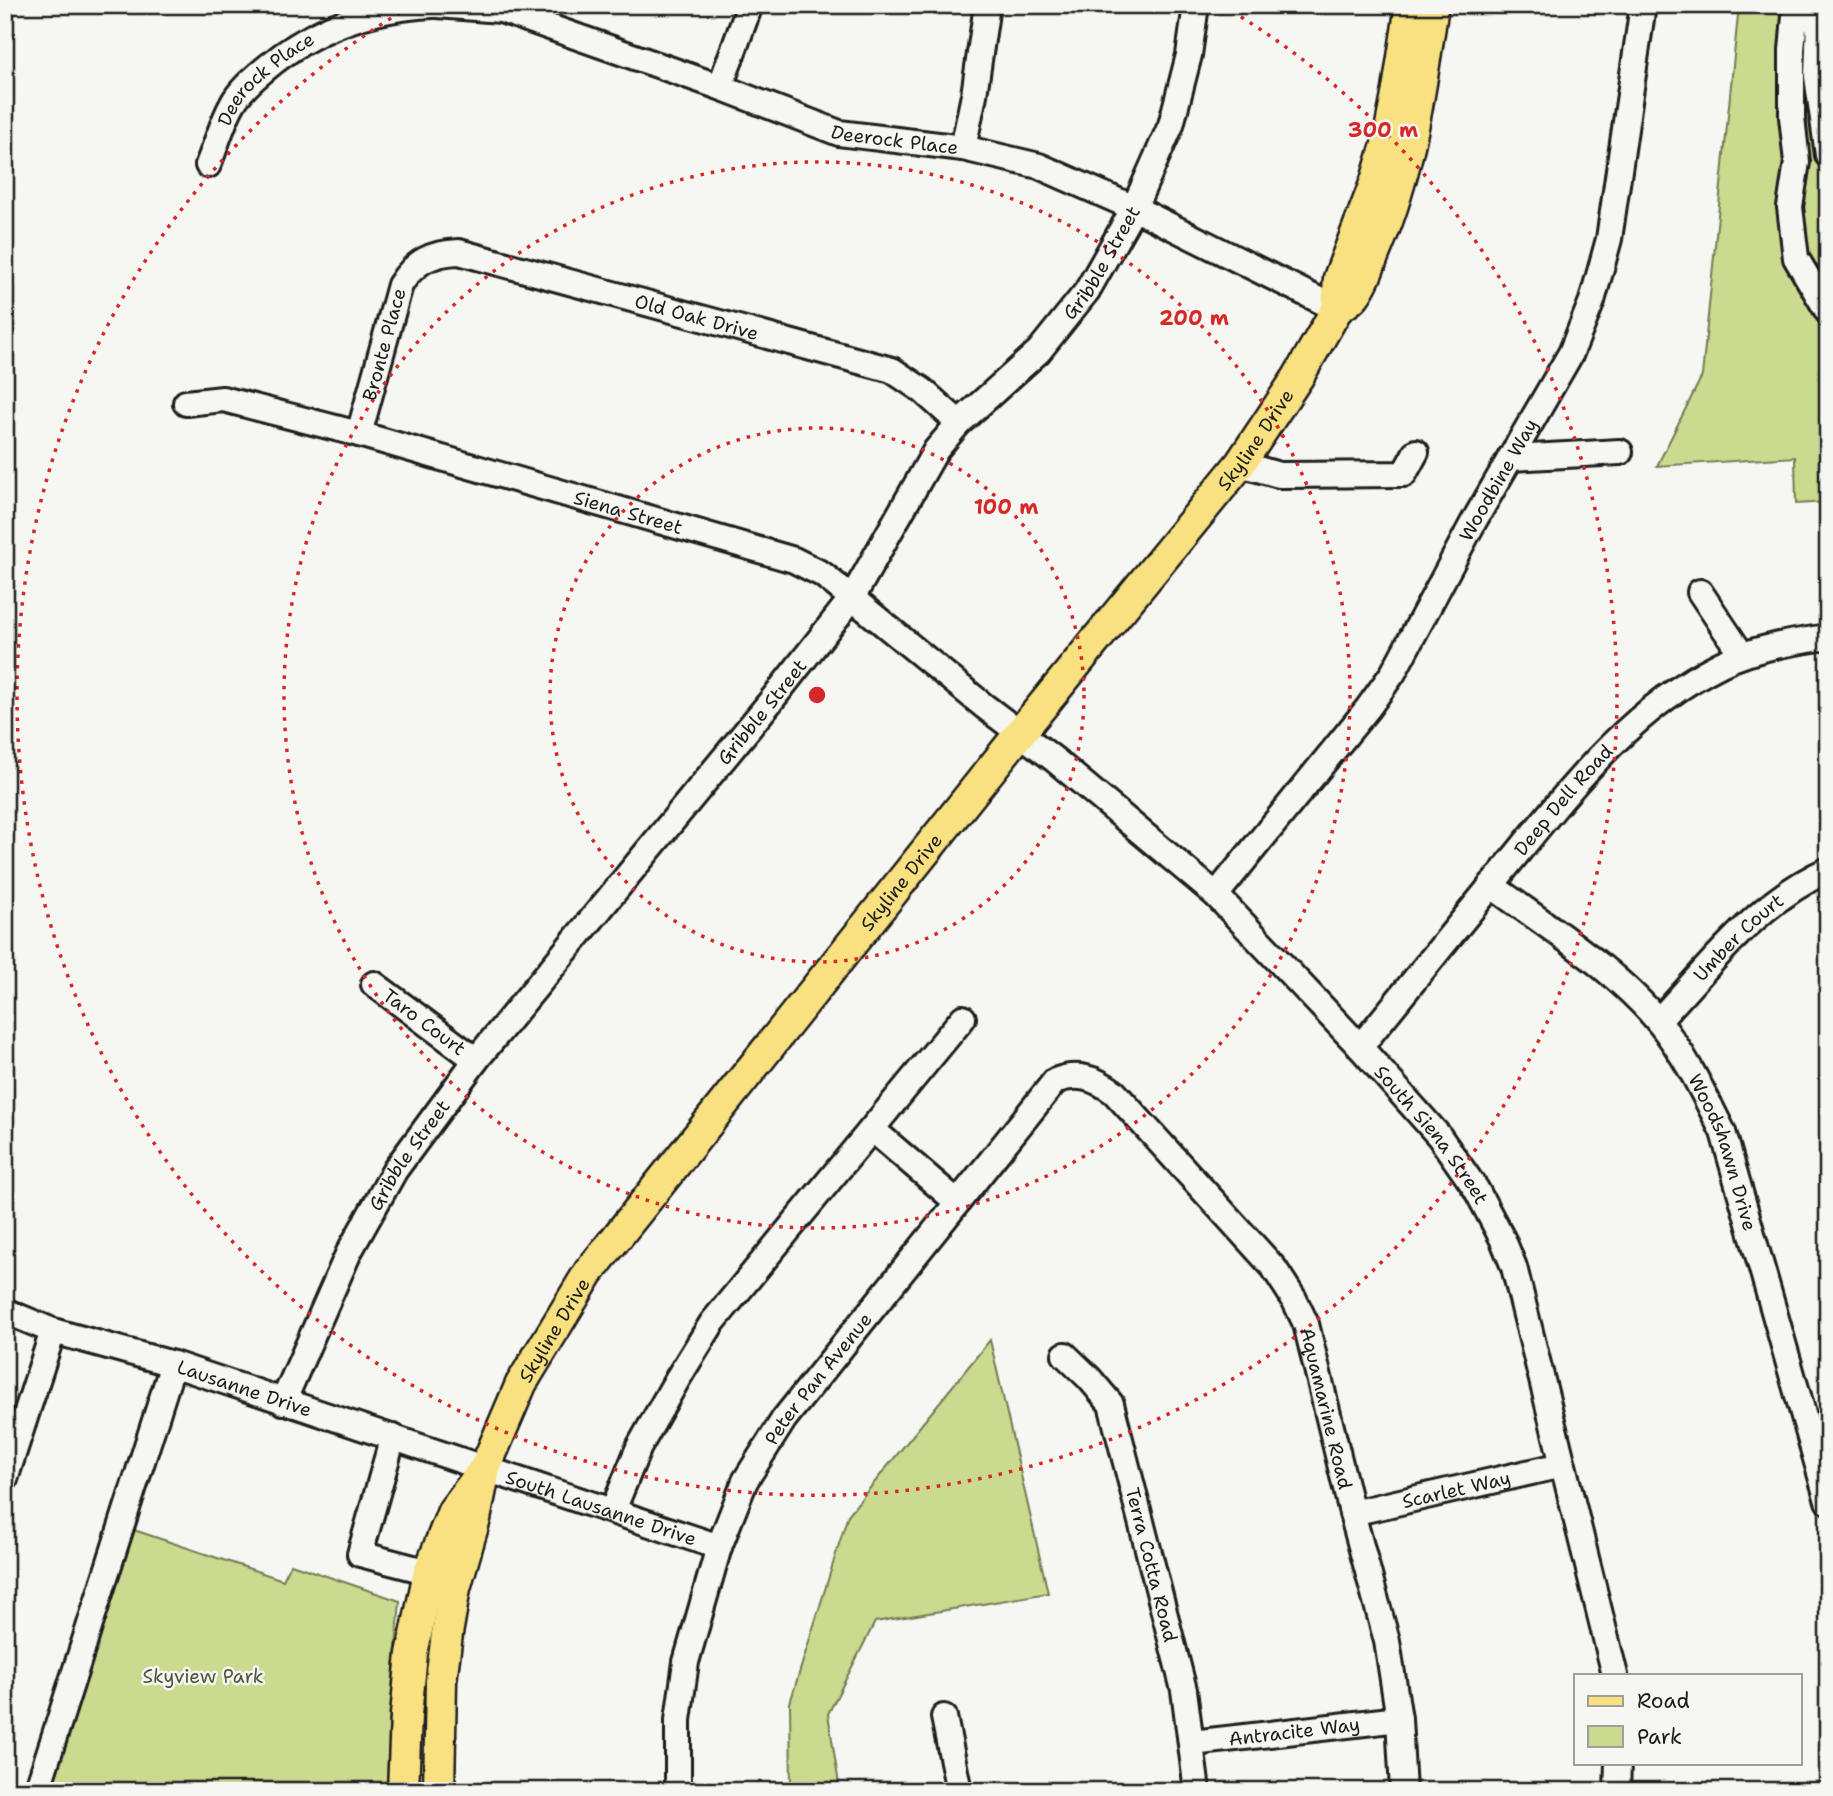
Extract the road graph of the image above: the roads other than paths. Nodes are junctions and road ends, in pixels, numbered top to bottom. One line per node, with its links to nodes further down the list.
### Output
1 (435, 5): 8 (street, Deerock Place); 12 (street, Deerock Place)
2 (750, 5): 9 (street)
3 (986, 5): 10 (street)
4 (1196, 5): 13 (street, Gribble Street)
5 (1410, 5): 15 (main road, Skyline Drive)
6 (1433, 5): 15 (main road, Skyline Drive)
7 (1643, 5): 22 (street, Woodbine Way)
8 (502, 8): 9 (street, Deerock Place)
9 (720, 87): 10 (street, Deerock Place)
10 (964, 148): 13 (street, Deerock Place)
11 (1828, 155): 16 (street)
12 (208, 165)
13 (1134, 208): 15 (street, Deerock Place); 18 (street, Gribble Street)
14 (420, 263): 18 (street, Old Oak Drive); 19 (street, Bronte Place)
15 (1337, 309): 23 (main road, Skyline Drive)
16 (1828, 312)
17 (186, 403): 19 (street, Siena Street)
18 (959, 423): 25 (street, Gribble Street)
19 (359, 434): 25 (street, Siena Street)
20 (1416, 452): 23 (street)
21 (1620, 452): 22 (street)
22 (1510, 458): 31 (street, Woodbine Way)
23 (1240, 464): 28 (main road, Skyline Drive)
24 (1700, 592): 27 (street)
25 (852, 597): 28 (street, Siena Street); 36 (street, Gribble Street)
26 (1828, 637): 27 (street, Deep Dell Road)
27 (1742, 655): 30 (street, Deep Dell Road)
28 (1020, 733): 31 (street, South Siena Street); 47 (main road, Skyline Drive)
29 (1828, 870): 34 (street, Umber Court)
30 (1491, 885): 34 (street, Woodshawn Drive); 35 (street, Deep Dell Road)
31 (1216, 895): 35 (street, South Siena Street)
32 (374, 984): 36 (street, Taro Court)
33 (963, 1018): 38 (street)
34 (1658, 1021): 49 (street, Woodshawn Drive)
35 (1360, 1047): 46 (street, South Siena Street)
36 (476, 1060): 44 (street, Gribble Street)
37 (1114, 1092): 39 (street, Peter Pan Avenue); 51 (street, Aquamarine Road)
38 (872, 1129): 39 (street); 50 (street)
39 (957, 1202): 52 (street, Peter Pan Avenue)
40 (5, 1311): 41 (street, Lausanne Drive)
41 (54, 1331): 43 (street, Lausanne Drive); 48 (street)
42 (1065, 1355): 57 (street, Terra Cotta Road)
43 (173, 1364): 44 (street, Lausanne Drive); 59 (street)
44 (283, 1402): 45 (street, Lausanne Drive)
45 (393, 1437): 47 (street, Lausanne Drive); 53 (street)
46 (1562, 1465): 51 (street, Scarlet Way); 54 (street, South Siena Street)
47 (485, 1468): 50 (street, South Lausanne Drive); 53 (main road, Skyline Drive); 61 (main road, Skyline Drive)
48 (5, 1479)
49 (1828, 1501)
50 (613, 1510): 52 (street, South Lausanne Drive)
51 (1352, 1513): 56 (street, Aquamarine Road)
52 (719, 1547): 62 (street, Peter Pan Avenue)
53 (429, 1572): 60 (main road, Skyline Drive)
54 (1615, 1674)
55 (944, 1717): 63 (street)
56 (1399, 1719): 57 (street, Antracite Way); 65 (street, Aquamarine Road)
57 (1192, 1743): 64 (street, Terra Cotta Road)
58 (1618, 1764): 66 (street)
59 (37, 1791)
60 (403, 1791)
61 (439, 1791)
62 (678, 1791)
63 (959, 1791)
64 (1197, 1791)
65 (1403, 1791)
66 (1617, 1791)

